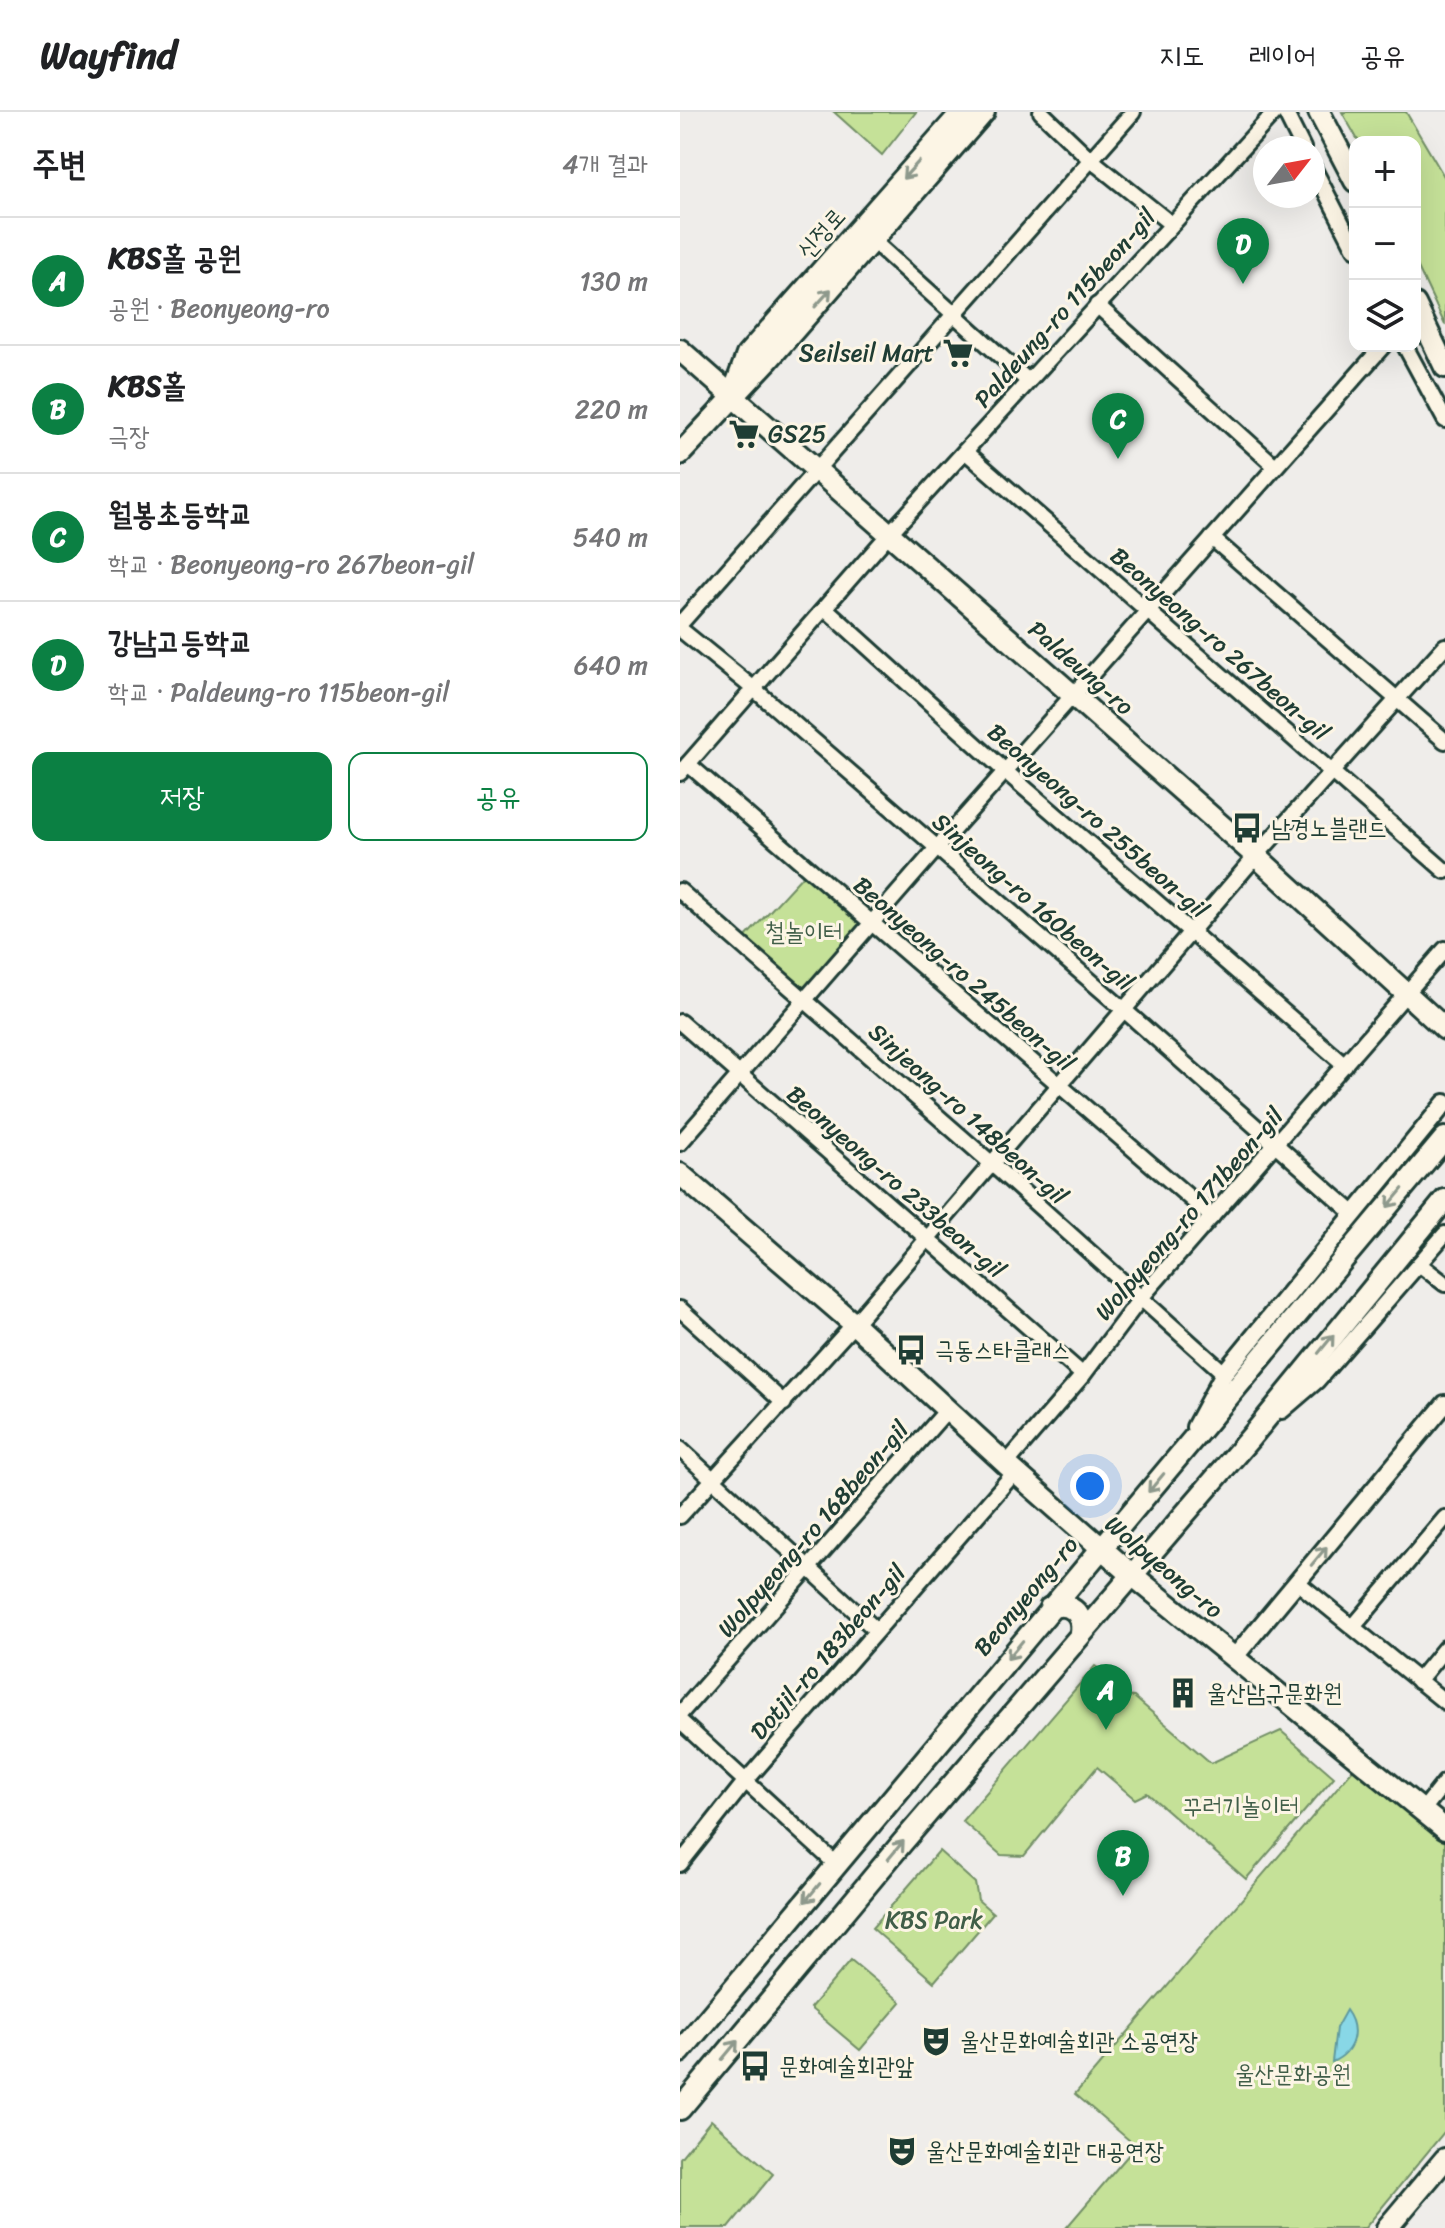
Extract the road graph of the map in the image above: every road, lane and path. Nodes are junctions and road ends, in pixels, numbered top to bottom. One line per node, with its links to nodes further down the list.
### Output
1 (962, 112): 9 (main road, 신정로)
2 (984, 112): 9 (main road)
3 (1041, 112): 10 (street)
4 (1133, 112): 10 (street)
5 (1275, 112): 13 (street, Paldeung-ro 115beon-gil)
6 (1285, 112): 8 (street)
7 (1319, 112): 11 (main road)
8 (1297, 136)
9 (950, 140): 15 (main road); 19 (main road, 신정로, one-way to 19)
10 (1090, 159): 13 (street); 17 (street)
11 (1349, 170)
12 (1325, 190): 14 (street)
13 (1171, 224): 16 (street, Paldeung-ro 115beon-gil)
14 (1349, 237)
15 (873, 241): 17 (street); 19 (main road, one-way to 15)
16 (1097, 305): 24 (street, Paldeung-ro 115beon-gil); 29 (street)
17 (953, 314): 24 (street); 30 (street)
18 (1421, 317): 23 (main road)
19 (787, 324): 25 (main road)
20 (680, 350): 25 (main road, Paldeung-ro)
21 (1378, 352): 29 (street)
22 (1408, 352): 26 (street)
23 (1445, 367)
24 (1028, 381): 27 (street, Paldeung-ro 115beon-gil)
25 (732, 396): 28 (main road); 30 (main road, Paldeung-ro)
26 (1445, 420)
27 (965, 451): 31 (street, Paldeung-ro 115beon-gil); 34 (street, Beonyeong-ro 267beon-gil)
28 (680, 454)
29 (1275, 466): 32 (street)
30 (815, 471): 31 (main road, Paldeung-ro); 35 (street)
31 (889, 534): 33 (street, Paldeung-ro 115beon-gil); 38 (main road, Paldeung-ro)
32 (1212, 538): 34 (street); 39 (street)
33 (825, 608): 37 (street, Paldeung-ro 115beon-gil); 42 (street, Beonyeong-ro 255beon-gil)
34 (1148, 610): 38 (street); 43 (street, Beonyeong-ro 267beon-gil)
35 (680, 626): 37 (street, Sinjeong-ro 160beon-gil)
36 (1445, 646): 39 (street)
37 (754, 689): 41 (street, Paldeung-ro 115beon-gil); 44 (street, Sinjeong-ro 160beon-gil)
38 (1073, 695): 42 (street); 45 (main road, Paldeung-ro)
39 (1398, 699): 40 (street); 43 (street)
40 (1445, 741)
41 (684, 768): 48 (street, Beonyeong-ro 245beon-gil)
42 (1005, 771): 44 (street); 49 (street, Beonyeong-ro 255beon-gil)
43 (1332, 772): 45 (street); 46 (street, Beonyeong-ro 267beon-gil)
44 (937, 848): 48 (street); 53 (street, Sinjeong-ro 160beon-gil)
45 (1256, 856): 49 (street); 51 (main road, Paldeung-ro)
46 (1445, 871)
47 (680, 891): 52 (street, Sinjeong-ro 148beon-gil)
48 (872, 923): 52 (street); 58 (street, Beonyeong-ro 245beon-gil)
49 (1191, 931): 53 (street); 56 (street, Beonyeong-ro 255beon-gil)
50 (1445, 949): 51 (street, Wolpyeong-ro 171beon-gil)
51 (1406, 993): 55 (main road, Paldeung-ro); 56 (street, Wolpyeong-ro 171beon-gil)
52 (805, 1000): 57 (street); 63 (street, Sinjeong-ro 148beon-gil)
53 (1123, 1009): 58 (street); 62 (street, Sinjeong-ro 160beon-gil)
54 (680, 1022): 57 (street, Beonyeong-ro 233beon-gil)
55 (1445, 1029)
56 (1345, 1065): 62 (street, Wolpyeong-ro 171beon-gil)
57 (740, 1074): 61 (street); 69 (street, Beonyeong-ro 233beon-gil)
58 (1059, 1084): 63 (street); 67 (street, Beonyeong-ro 245beon-gil)
59 (1445, 1103): 66 (street)
60 (1445, 1138): 82 (main road, Beonyeong-ro, one-way to 82)
61 (680, 1143)
62 (1276, 1144): 66 (street, Sinjeong-ro 160beon-gil); 67 (street, Wolpyeong-ro 171beon-gil)
63 (991, 1163): 69 (street); 72 (street, Sinjeong-ro 148beon-gil)
64 (680, 1174): 74 (main road, Wolpyeong-ro)
65 (1445, 1200): 80 (main road, one-way to 65)
66 (1353, 1213): 75 (street)
67 (1212, 1217): 72 (street, Wolpyeong-ro 171beon-gil)
68 (1445, 1234): 70 (street)
69 (927, 1237): 74 (street); 76 (street, Beonyeong-ro 233beon-gil)
70 (1419, 1264): 71 (street); 80 (street)
71 (1445, 1284)
72 (1140, 1299): 75 (street, Sinjeong-ro 148beon-gil); 76 (street, Wolpyeong-ro 171beon-gil)
73 (680, 1309): 77 (street)
74 (854, 1324): 77 (street); 79 (main road, Wolpyeong-ro)
75 (1224, 1373): 82 (street)
76 (1083, 1375): 83 (street, Wolpyeong-ro 171beon-gil)
77 (784, 1403): 84 (street)
78 (1445, 1404): 90 (street, one-way to 78)
79 (947, 1410): 83 (main road, Wolpyeong-ro); 88 (street, Wolpyeong-ro 168beon-gil)
80 (1251, 1437): 89 (main road)
81 (680, 1449): 84 (street)
82 (1182, 1451): 87 (main road, Beonyeong-ro, one-way to 87)
83 (1010, 1468): 87 (main road, Wolpyeong-ro); 93 (street, Dotjil-ro 183beon-gil)
84 (714, 1477): 85 (street); 88 (street)
85 (680, 1516)
86 (1445, 1518): 92 (street)
87 (1101, 1548): 89 (main road, Wolpyeong-ro); 91 (main road, Beonyeong-ro)
88 (807, 1568): 93 (street); 99 (street, Wolpyeong-ro 168beon-gil)
89 (1131, 1574): 94 (main road); 96 (main road, Wolpyeong-ro)
90 (1297, 1582): 92 (street); 96 (street)
91 (1050, 1608): 94 (main road); 106 (main road, Beonyeong-ro, one-way to 106)
92 (1353, 1627): 97 (street)
93 (876, 1630): 102 (street, Dotjil-ro 183beon-gil)
94 (1081, 1633): 108 (main road, one-way to 94)
95 (1445, 1648): 97 (street)
96 (1233, 1659): 103 (main road, Wolpyeong-ro)
97 (1418, 1681): 98 (street)
98 (1445, 1702)
99 (680, 1714)
100 (680, 1721): 102 (street)
101 (1445, 1782): 103 (street)
102 (744, 1783): 105 (street, Dotjil-ro 183beon-gil); 106 (street)
103 (1423, 1810): 104 (main road, Wolpyeong-ro)
104 (1445, 1829)
105 (682, 1858)
106 (836, 1864): 107 (main road, Beonyeong-ro, one-way to 107)
107 (680, 2052)
108 (680, 2109)
109 (1445, 2159): 110 (main road)
110 (1387, 2228)

